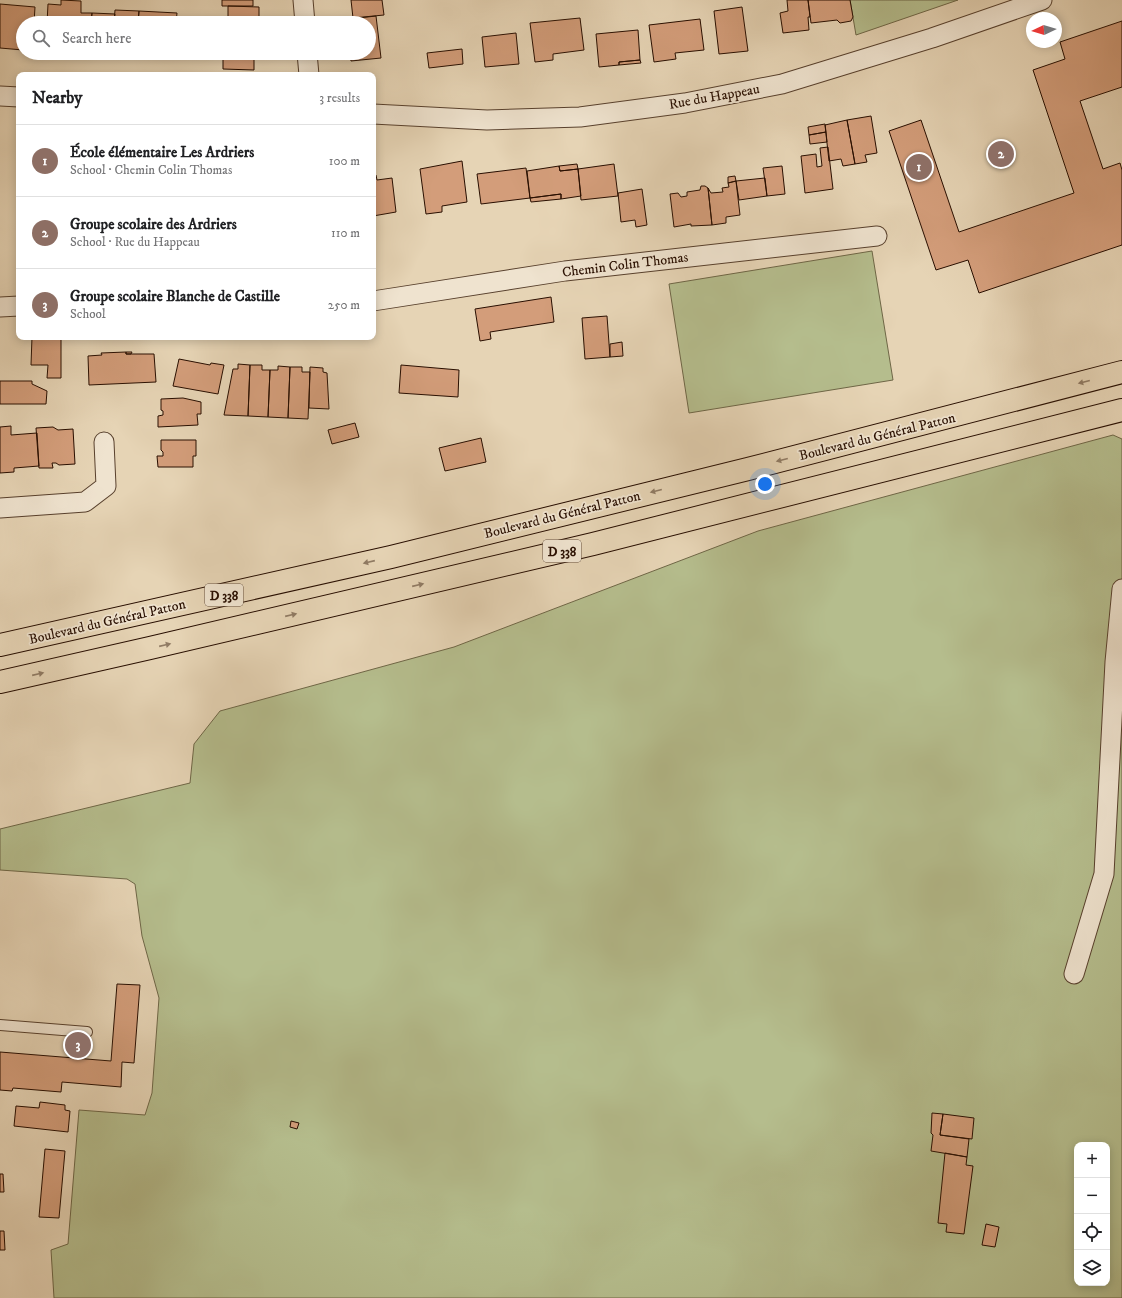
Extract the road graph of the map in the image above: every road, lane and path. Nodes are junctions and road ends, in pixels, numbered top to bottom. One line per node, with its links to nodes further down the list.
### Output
1 (303, 0): 3 (street)
2 (1042, 0): 8 (street, Rue du Happeau)
3 (304, 16)
4 (308, 60): 5 (street)
5 (309, 72)
6 (0, 96): 7 (street)
7 (16, 97)
8 (376, 114)
9 (877, 236): 10 (street, Chemin Colin Thomas)
10 (376, 301)
11 (16, 306): 12 (street)
12 (0, 307)
13 (1122, 372): 18 (highway, Boulevard du Général Patton / D 338, one-way to 18)
14 (1122, 410): 19 (highway, D 338, one-way to 14)
15 (104, 442): 16 (street)
16 (0, 508)
17 (1122, 589): 20 (street)
18 (0, 645)
19 (0, 682)
20 (1074, 974)
21 (0, 1025): 22 (lane)
22 (87, 1032)

